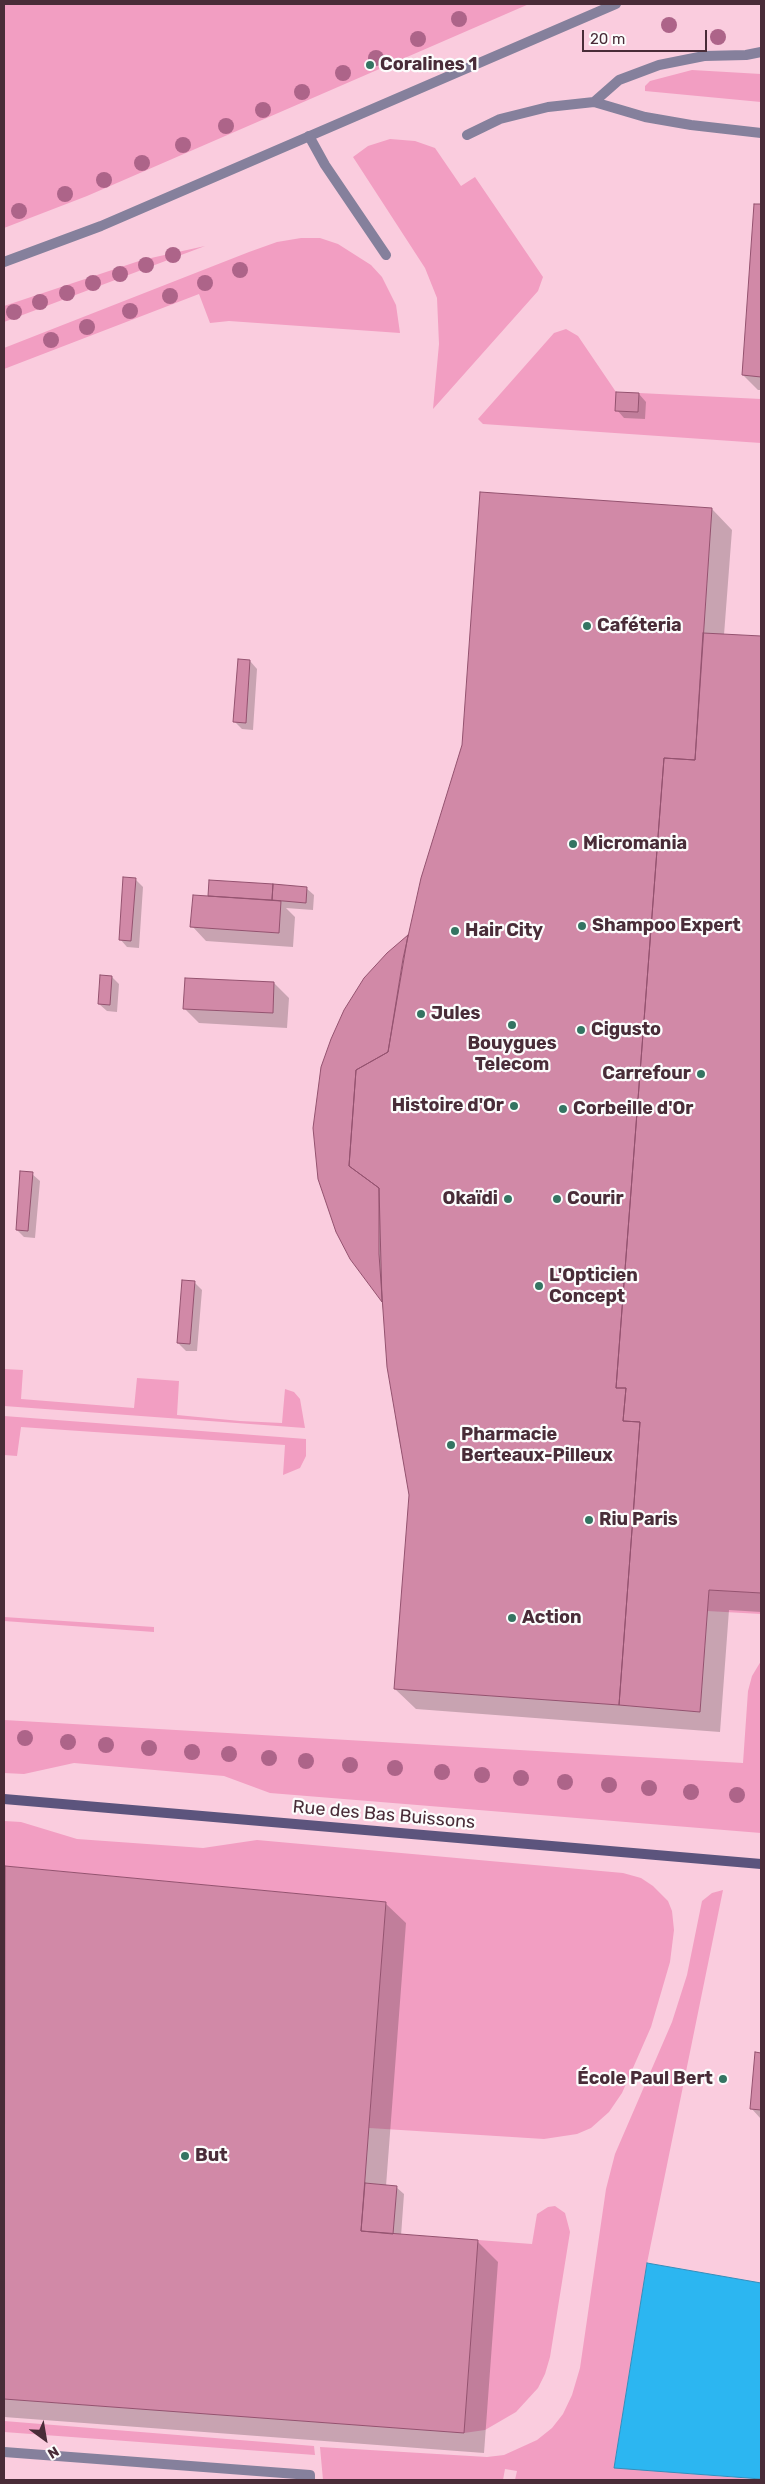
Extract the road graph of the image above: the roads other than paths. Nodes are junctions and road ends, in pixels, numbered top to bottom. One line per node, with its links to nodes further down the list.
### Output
1 (616, 4): 6 (street)
2 (761, 52): 3 (street)
3 (594, 102): 4 (street); 5 (street)
4 (761, 133)
5 (467, 134)
6 (309, 136): 7 (street); 8 (street)
7 (386, 255)
8 (4, 262)
9 (4, 1800): 10 (street, Rue des Bas Buissons)
10 (761, 1864)
11 (4, 2452): 12 (street)
12 (310, 2480)

